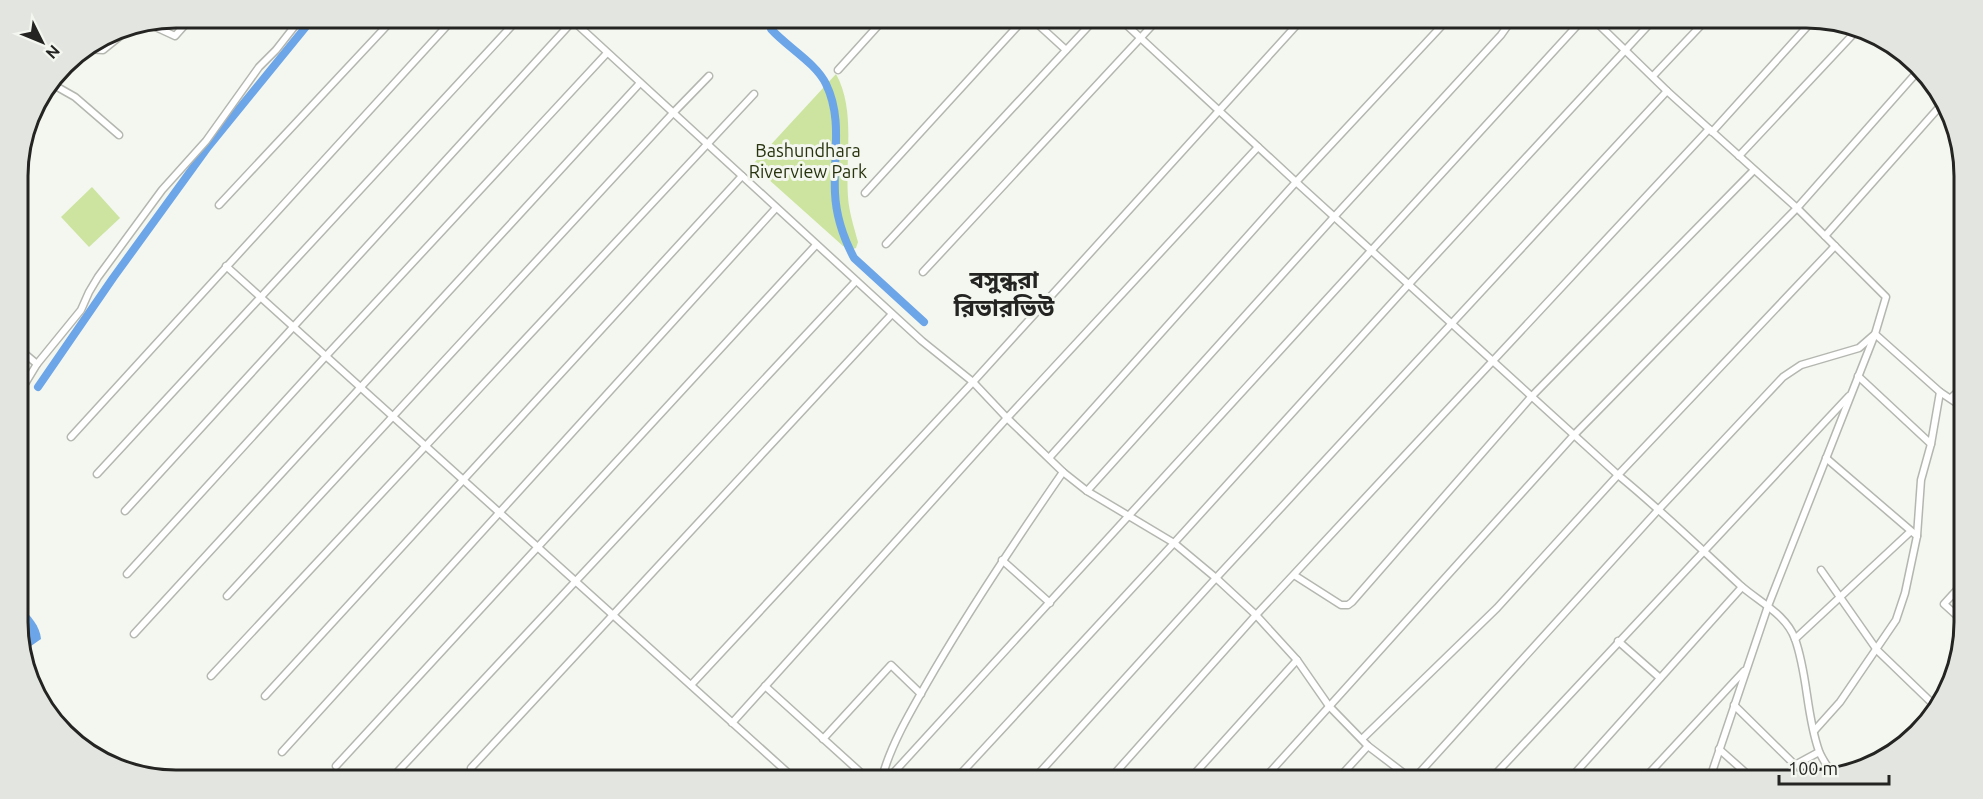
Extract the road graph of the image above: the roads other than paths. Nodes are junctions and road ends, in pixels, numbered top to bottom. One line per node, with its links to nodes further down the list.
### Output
1 (182, 28): 22 (street)
2 (293, 28): 69 (street)
3 (385, 28): 48 (street)
4 (445, 28): 57 (street)
5 (510, 28): 61 (street)
6 (563, 28): 64 (street)
7 (581, 28): 27 (street)
8 (876, 28): 28 (street)
9 (1016, 28): 47 (street)
10 (1042, 28): 26 (street)
11 (1087, 28): 26 (street)
12 (1130, 28): 24 (street)
13 (1150, 28): 24 (street)
14 (1294, 28): 37 (street)
15 (1440, 28): 46 (street)
16 (1506, 28): 51 (street)
17 (1575, 28): 56 (street)
18 (1603, 28): 25 (street)
19 (1646, 28): 25 (street)
20 (1699, 28): 30 (street)
21 (1806, 28): 39 (street)
22 (161, 30)
23 (1852, 36): 43 (street)
24 (1140, 38): 37 (street); 58 (street)
25 (1626, 49): 30 (street); 60 (street)
26 (1066, 50): 53 (street)
27 (607, 52): 32 (street); 66 (street)
28 (838, 70)
29 (709, 76): 38 (street)
30 (1653, 76): 34 (street)
31 (1914, 76): 50 (street)
32 (640, 83): 38 (street); 73 (street)
33 (59, 88): 40 (street)
34 (1667, 90): 39 (street); 63 (street)
35 (754, 93): 41 (street)
36 (1938, 109): 52 (street)
37 (1219, 111): 42 (street); 72 (street)
38 (673, 113): 41 (street); 80 (street)
39 (1711, 130): 43 (street); 68 (street)
40 (119, 135)
41 (707, 144): 45 (street); 85 (street)
42 (1258, 147): 46 (street); 81 (street)
43 (1739, 156): 44 (street)
44 (1754, 170): 50 (street); 77 (street)
45 (742, 176): 49 (street); 91 (street)
46 (1296, 182): 51 (street); 86 (street)
47 (865, 193)
48 (219, 205)
49 (776, 208): 54 (street); 95 (street)
50 (1797, 208): 52 (street); 82 (street)
51 (1334, 217): 56 (street); 92 (street)
52 (1825, 236): 55 (street)
53 (886, 244)
54 (816, 245): 59 (street); 100 (street)
55 (1835, 246): 65 (street); 90 (street)
56 (1371, 250): 60 (street); 96 (street)
57 (226, 266): 61 (street); 83 (street)
58 (923, 272)
59 (856, 281): 62 (street); 107 (street)
60 (1409, 284): 63 (street); 99 (street)
61 (260, 297): 64 (street); 89 (street)
62 (892, 314): 72 (street); 115 (street)
63 (1451, 323): 68 (street); 106 (street)
64 (294, 327): 66 (street); 94 (street)
65 (1875, 334): 70 (street); 74 (street); 93 (street)
66 (326, 356): 73 (street); 104 (street)
67 (29, 357): 69 (street)
68 (1492, 360): 77 (street); 105 (street)
69 (37, 364): 71 (street)
70 (1858, 376): 75 (street); 84 (street)
71 (29, 378)
72 (973, 382): 81 (street); 125 (street)
73 (359, 386): 80 (street); 117 (street)
74 (1940, 392): 78 (street); 84 (street)
75 (1851, 393): 87 (street); 101 (street)
76 (1954, 395): 78 (street)
77 (1532, 396): 82 (street); 105 (street)
78 (1951, 398): 79 (street)
79 (1954, 400)
80 (392, 416): 85 (street); 110 (street)
81 (1007, 418): 86 (street); 126 (street)
82 (1574, 435): 90 (street); 131 (street)
83 (71, 437)
84 (1931, 444): 98 (street)
85 (425, 446): 91 (street); 123 (street)
86 (1049, 458): 88 (street)
87 (1826, 458): 97 (street); 113 (street)
88 (1063, 472): 92 (street); 102 (street)
89 (97, 474)
90 (1618, 475): 93 (street); 135 (street)
91 (462, 479): 95 (street); 128 (street)
92 (1087, 491): 96 (street)
93 (1659, 509): 101 (street); 155 (street)
94 (125, 511)
95 (500, 513): 100 (street); 138 (street)
96 (1129, 517): 99 (street); 112 (street)
97 (1910, 532): 98 (street); 111 (street)
98 (1917, 537): 120 (street)
99 (1174, 543): 106 (street); 148 (street)
100 (538, 548): 107 (street); 140 (street)
101 (1704, 549): 108 (street); 119 (street)
102 (1002, 560): 112 (street); 127 (street)
103 (1821, 570): 111 (street)
104 (127, 574)
105 (1294, 575): 116 (street)
106 (1216, 578): 116 (street); 149 (street)
107 (575, 580): 115 (street); 143 (street)
108 (1742, 587): 113 (street); 124 (street)
109 (1954, 593): 114 (street)
110 (226, 596)
111 (1841, 597): 118 (street); 120 (street)
112 (1050, 603): 147 (street)
113 (1768, 606): 118 (street); 122 (street)
114 (1954, 613)
115 (613, 615): 125 (street); 141 (street)
116 (1256, 615): 121 (street); 150 (street)
117 (134, 634)
118 (1795, 639): 133 (street)
119 (1618, 641): 124 (street); 156 (street)
120 (1877, 650): 129 (street); 133 (street)
121 (1297, 660): 131 (street); 151 (street)
122 (1746, 669): 130 (street); 158 (street)
123 (211, 676)
124 (1660, 678): 157 (street)
125 (691, 685): 132 (street)
126 (765, 686): 132 (street); 134 (street)
127 (921, 694): 134 (street); 146 (street)
128 (265, 696)
129 (1931, 702)
130 (1734, 705): 137 (street); 139 (street)
131 (1329, 706): 135 (street); 152 (street)
132 (732, 723): 144 (street)
133 (1814, 731): 139 (street)
134 (823, 739): 145 (street)
135 (1362, 740): 136 (street)
136 (1368, 746): 153 (street); 154 (street)
137 (1719, 749): 159 (street); 160 (street)
138 (282, 752)
139 (1820, 752): 142 (street)
140 (336, 766)
141 (471, 768)
142 (1830, 768)
143 (399, 770)
144 (785, 770)
145 (858, 770)
146 (885, 770)
147 (896, 770)
148 (964, 770)
149 (1042, 770)
150 (1118, 770)
151 (1198, 770)
152 (1272, 770)
153 (1346, 770)
154 (1400, 770)
155 (1422, 770)
156 (1499, 770)
157 (1578, 770)
158 (1652, 770)
159 (1712, 770)
160 (1743, 770)

